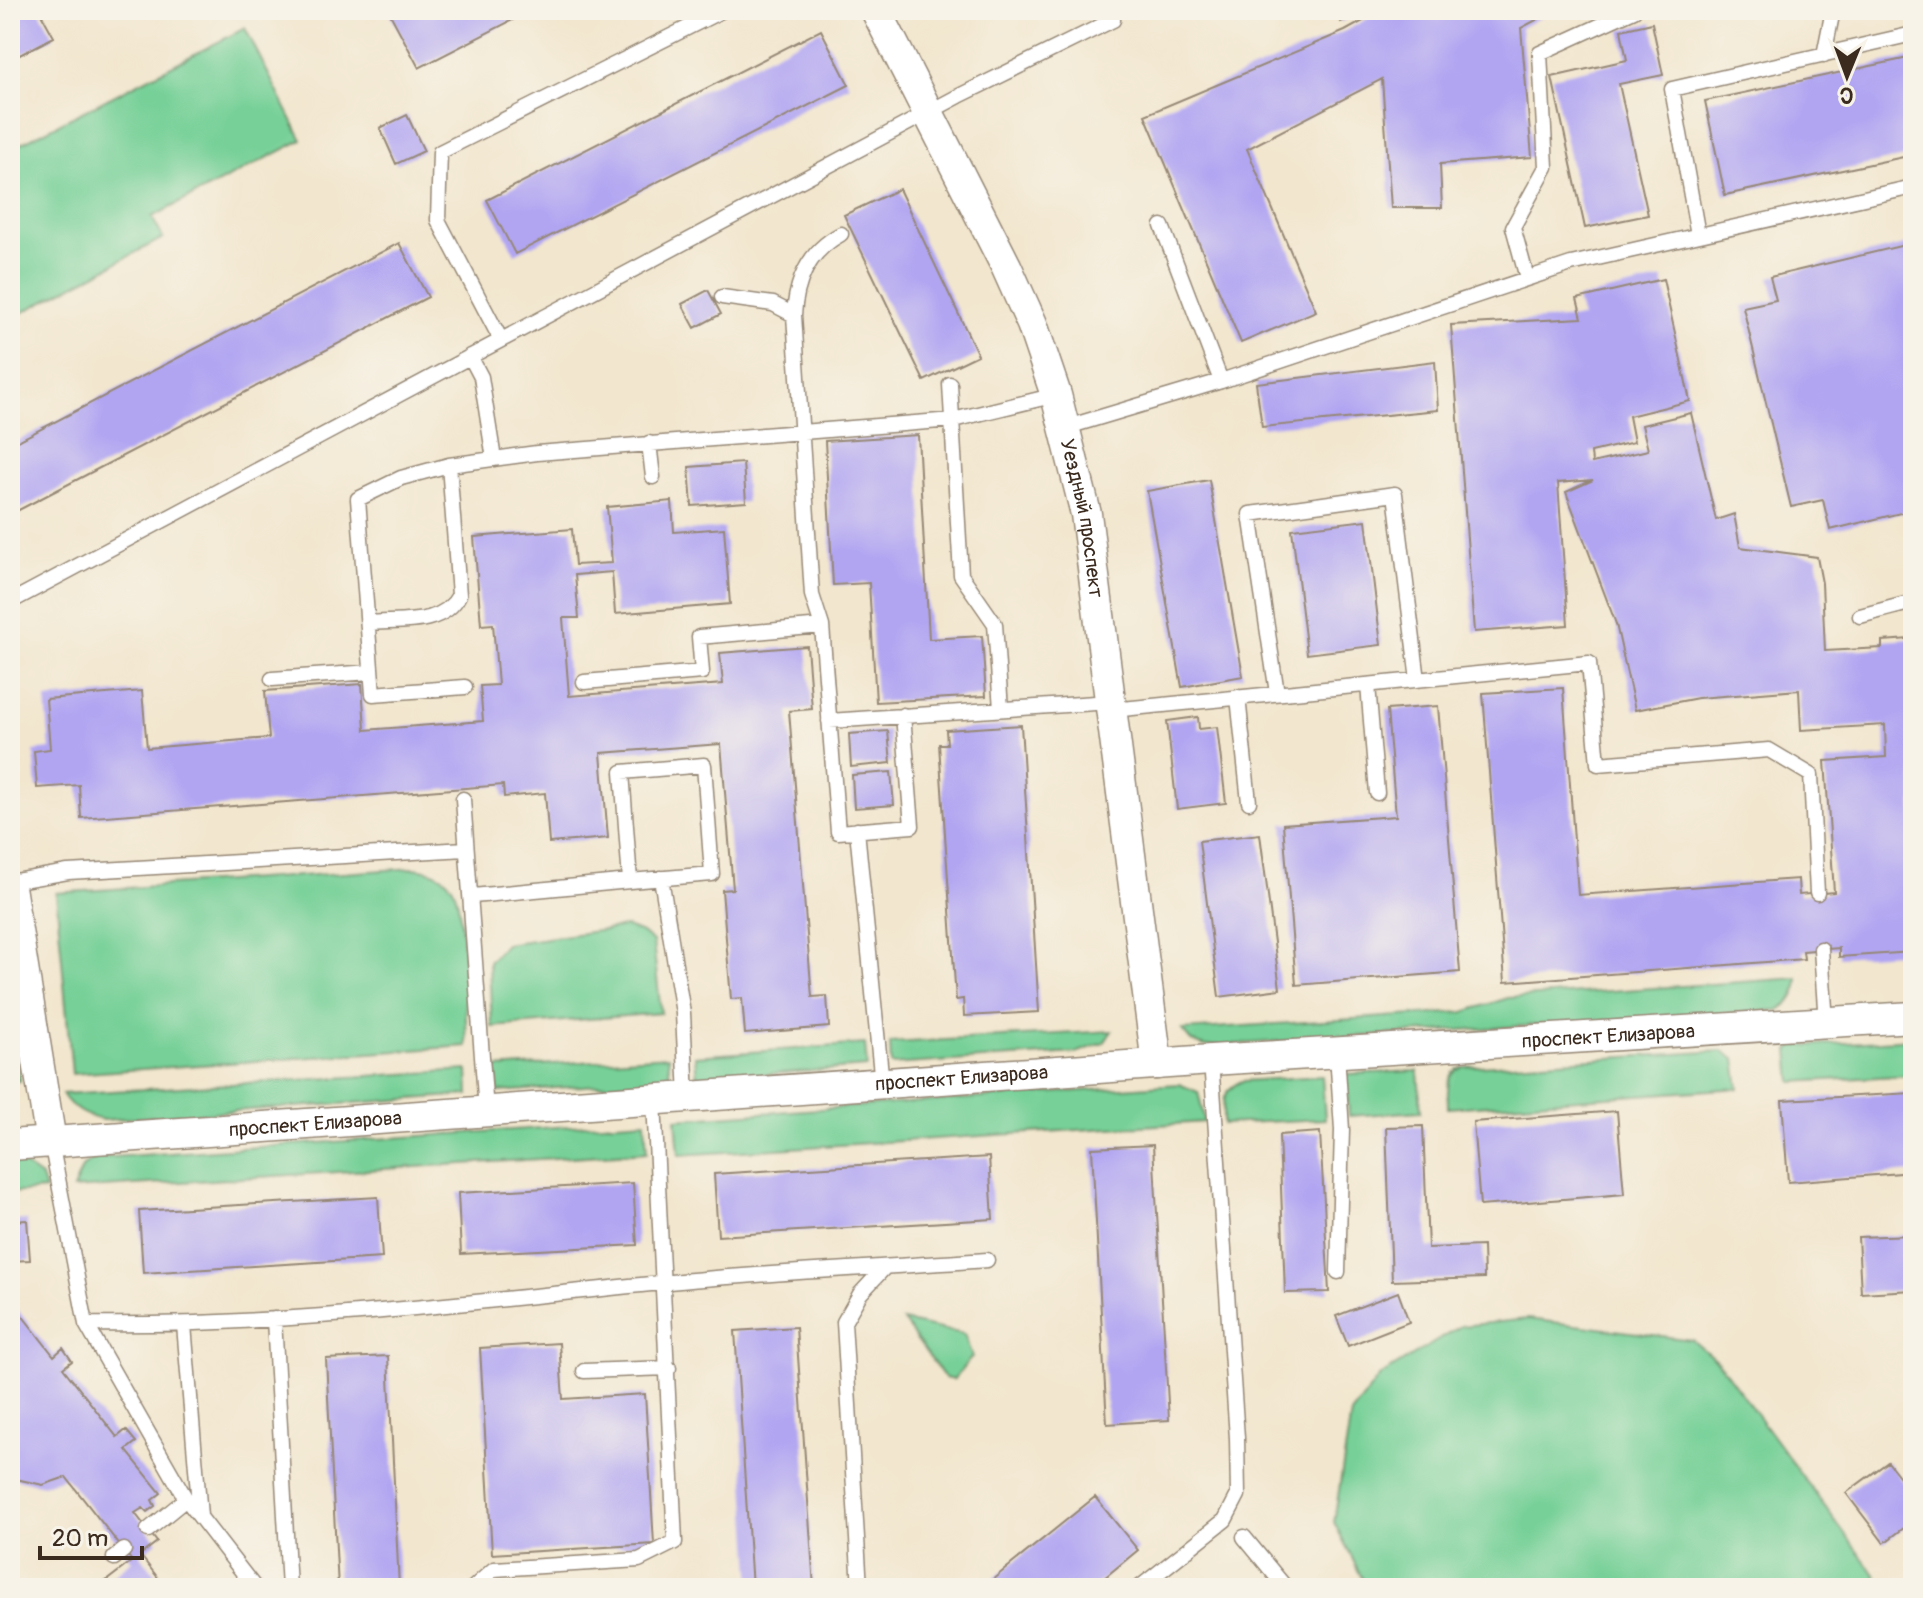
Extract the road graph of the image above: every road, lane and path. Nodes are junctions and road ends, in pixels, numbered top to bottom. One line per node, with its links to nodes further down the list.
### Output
1 (723, 10): 16 (lane)
2 (876, 10): 8 (street, Уездный проспект)
3 (1634, 10): 13 (lane)
4 (1833, 10): 7 (lane)
5 (1113, 20): 8 (lane)
6 (1913, 34): 7 (lane)
7 (1824, 55): 12 (lane)
8 (929, 113): 16 (lane); 20 (street, Уездный проспект)
9 (1913, 187): 12 (lane)
10 (1162, 226): 18 (lane)
11 (841, 234): 15 (lane)
12 (1698, 235): 13 (lane)
13 (1527, 278): 18 (lane)
14 (722, 297): 15 (lane)
15 (794, 315): 23 (lane)
16 (501, 340): 17 (lane)
17 (470, 356): 25 (lane); 28 (lane)
18 (1221, 381): 22 (lane)
19 (950, 384): 21 (lane)
20 (1056, 395): 21 (lane); 22 (street, Уездный проспект)
21 (953, 420): 23 (lane); 42 (lane)
22 (1064, 428): 41 (street, Уездный проспект)
23 (803, 429): 24 (lane); 32 (lane)
24 (649, 443): 25 (lane); 27 (lane)
25 (494, 459): 26 (lane)
26 (449, 465): 31 (lane); 31 (lane)
27 (653, 477)
28 (10, 602)
29 (1913, 602): 30 (lane)
30 (1860, 616)
31 (368, 623): 33 (lane)
32 (822, 626): 36 (lane); 44 (lane)
33 (371, 672): 34 (lane); 38 (lane)
34 (272, 679)
35 (1418, 680): 37 (lane); 39 (lane); 53 (lane)
36 (584, 682)
37 (1368, 685): 39 (lane); 45 (lane)
38 (465, 687)
39 (1277, 693): 40 (lane)
40 (1238, 697): 41 (lane); 47 (lane)
41 (1111, 706): 42 (lane); 60 (street, Уездный проспект)
42 (1001, 709): 43 (lane)
43 (903, 715): 44 (lane); 48 (lane)
44 (829, 721): 48 (lane)
45 (1377, 793)
46 (463, 799): 49 (lane)
47 (1249, 802)
48 (857, 830): 61 (lane)
49 (466, 849): 52 (lane); 54 (lane)
50 (661, 878): 51 (lane); 51 (lane); 62 (lane)
51 (630, 881): 54 (lane)
52 (10, 884): 65 (street)
53 (1817, 893)
54 (473, 896): 64 (lane)
55 (1821, 949): 57 (lane)
56 (1913, 1017): 57 (street, проспект Елизарова)
57 (1826, 1023): 58 (street, проспект Елизарова)
58 (1337, 1053): 59 (street, проспект Елизарова); 69 (lane)
59 (1211, 1060): 60 (street, проспект Елизарова); 84 (lane)
60 (1157, 1064): 61 (street, проспект Елизарова)
61 (882, 1084): 62 (street, проспект Елизарова)
62 (687, 1097): 63 (street, проспект Елизарова)
63 (654, 1100): 64 (street, проспект Елизарова); 70 (lane)
64 (486, 1111): 65 (street, проспект Елизарова)
65 (51, 1142): 66 (street, проспект Елизарова); 72 (lane)
66 (10, 1145)
67 (987, 1260): 68 (lane)
68 (885, 1267): 70 (lane); 83 (lane)
69 (1338, 1272)
70 (665, 1282): 71 (lane); 74 (lane)
71 (274, 1319): 73 (lane); 81 (lane)
72 (86, 1324): 73 (lane); 76 (lane)
73 (184, 1325): 77 (lane)
74 (669, 1368): 75 (lane); 82 (lane)
75 (584, 1371)
76 (186, 1499): 77 (lane); 78 (lane)
77 (201, 1518): 80 (lane)
78 (148, 1530)
79 (1244, 1537): 85 (lane)
80 (255, 1588)
81 (289, 1588)
82 (473, 1588)
83 (860, 1588)
84 (1139, 1588)
85 (1286, 1588)

